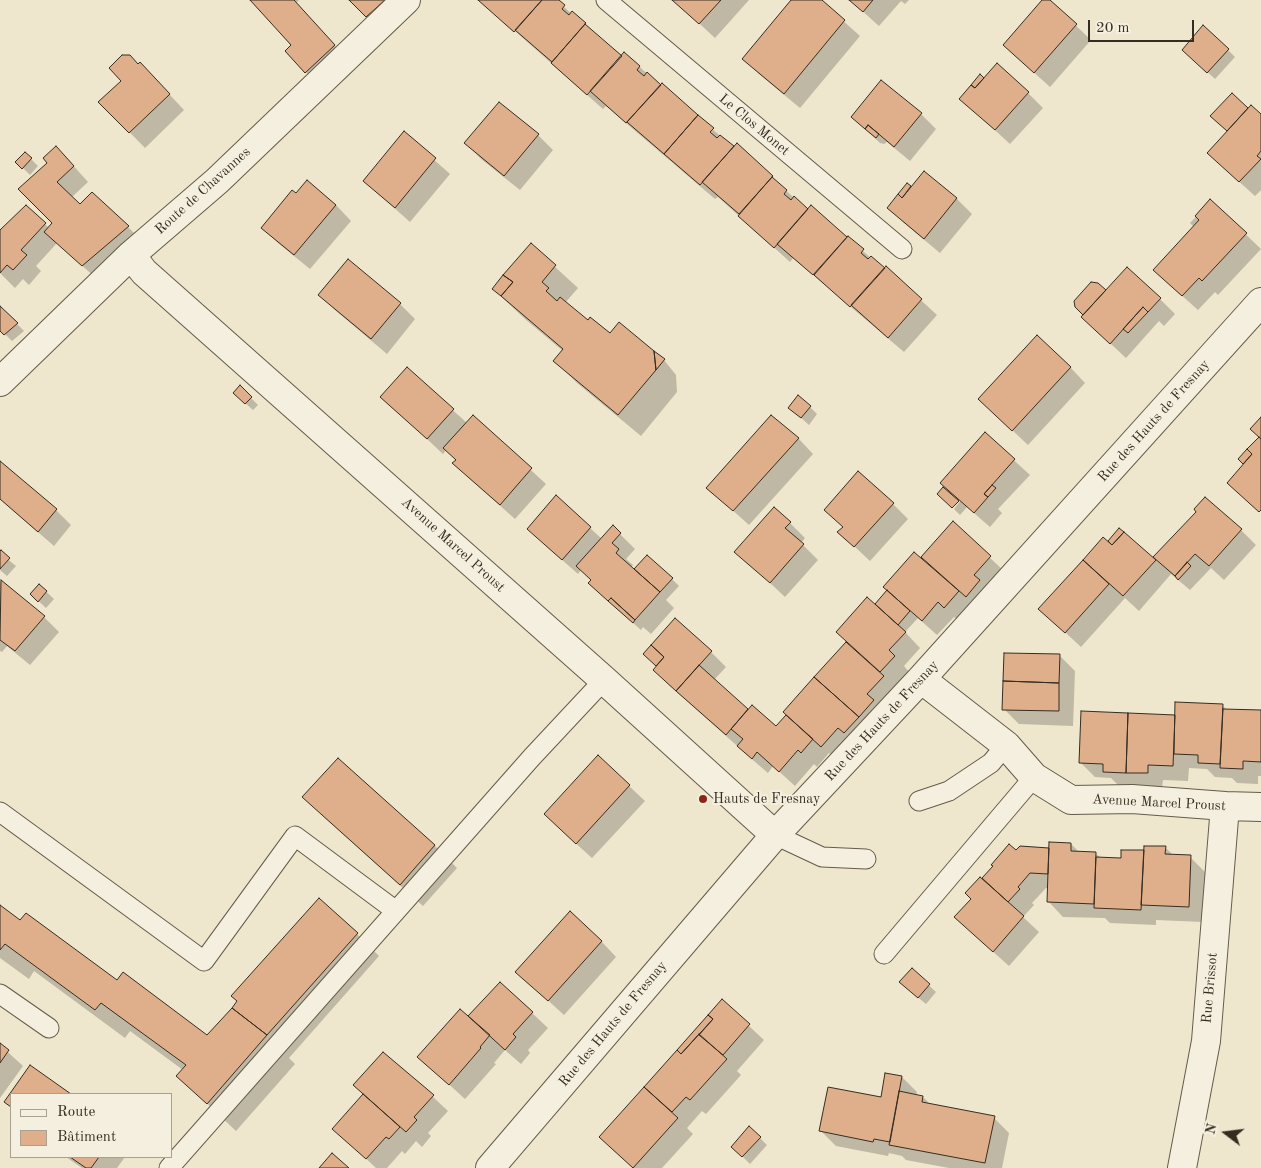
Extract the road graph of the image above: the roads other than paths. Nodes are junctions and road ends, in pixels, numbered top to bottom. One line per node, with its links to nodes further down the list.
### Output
1 (406, 0): 4 (street, Route de Chavannes)
2 (606, 0): 3 (lane, Le Clos Monet)
3 (902, 250)
4 (131, 255): 6 (street, Route de Chavannes); 8 (street, Avenue Marcel Proust)
5 (1261, 302): 7 (street, Rue des Hauts de Fresnay)
6 (0, 382)
7 (921, 679): 9 (street, Avenue Marcel Proust); 15 (street, Rue des Hauts de Fresnay)
8 (604, 680): 15 (street, Avenue Marcel Proust); 17 (lane)
9 (1006, 745): 10 (street, Avenue Marcel Proust); 11 (lane)
10 (1034, 777): 12 (street, Avenue Marcel Proust); 18 (lane)
11 (919, 801)
12 (1226, 806): 13 (street, Avenue Marcel Proust); 23 (street, Rue Brissot)
13 (1261, 807)
14 (0, 812): 17 (lane)
15 (775, 835): 16 (lane); 22 (street, Rue des Hauts de Fresnay)
16 (866, 860)
17 (396, 911): 21 (lane)
18 (884, 954)
19 (0, 994): 20 (lane)
20 (49, 1028)
21 (169, 1168)
22 (490, 1168)
23 (1182, 1168)

